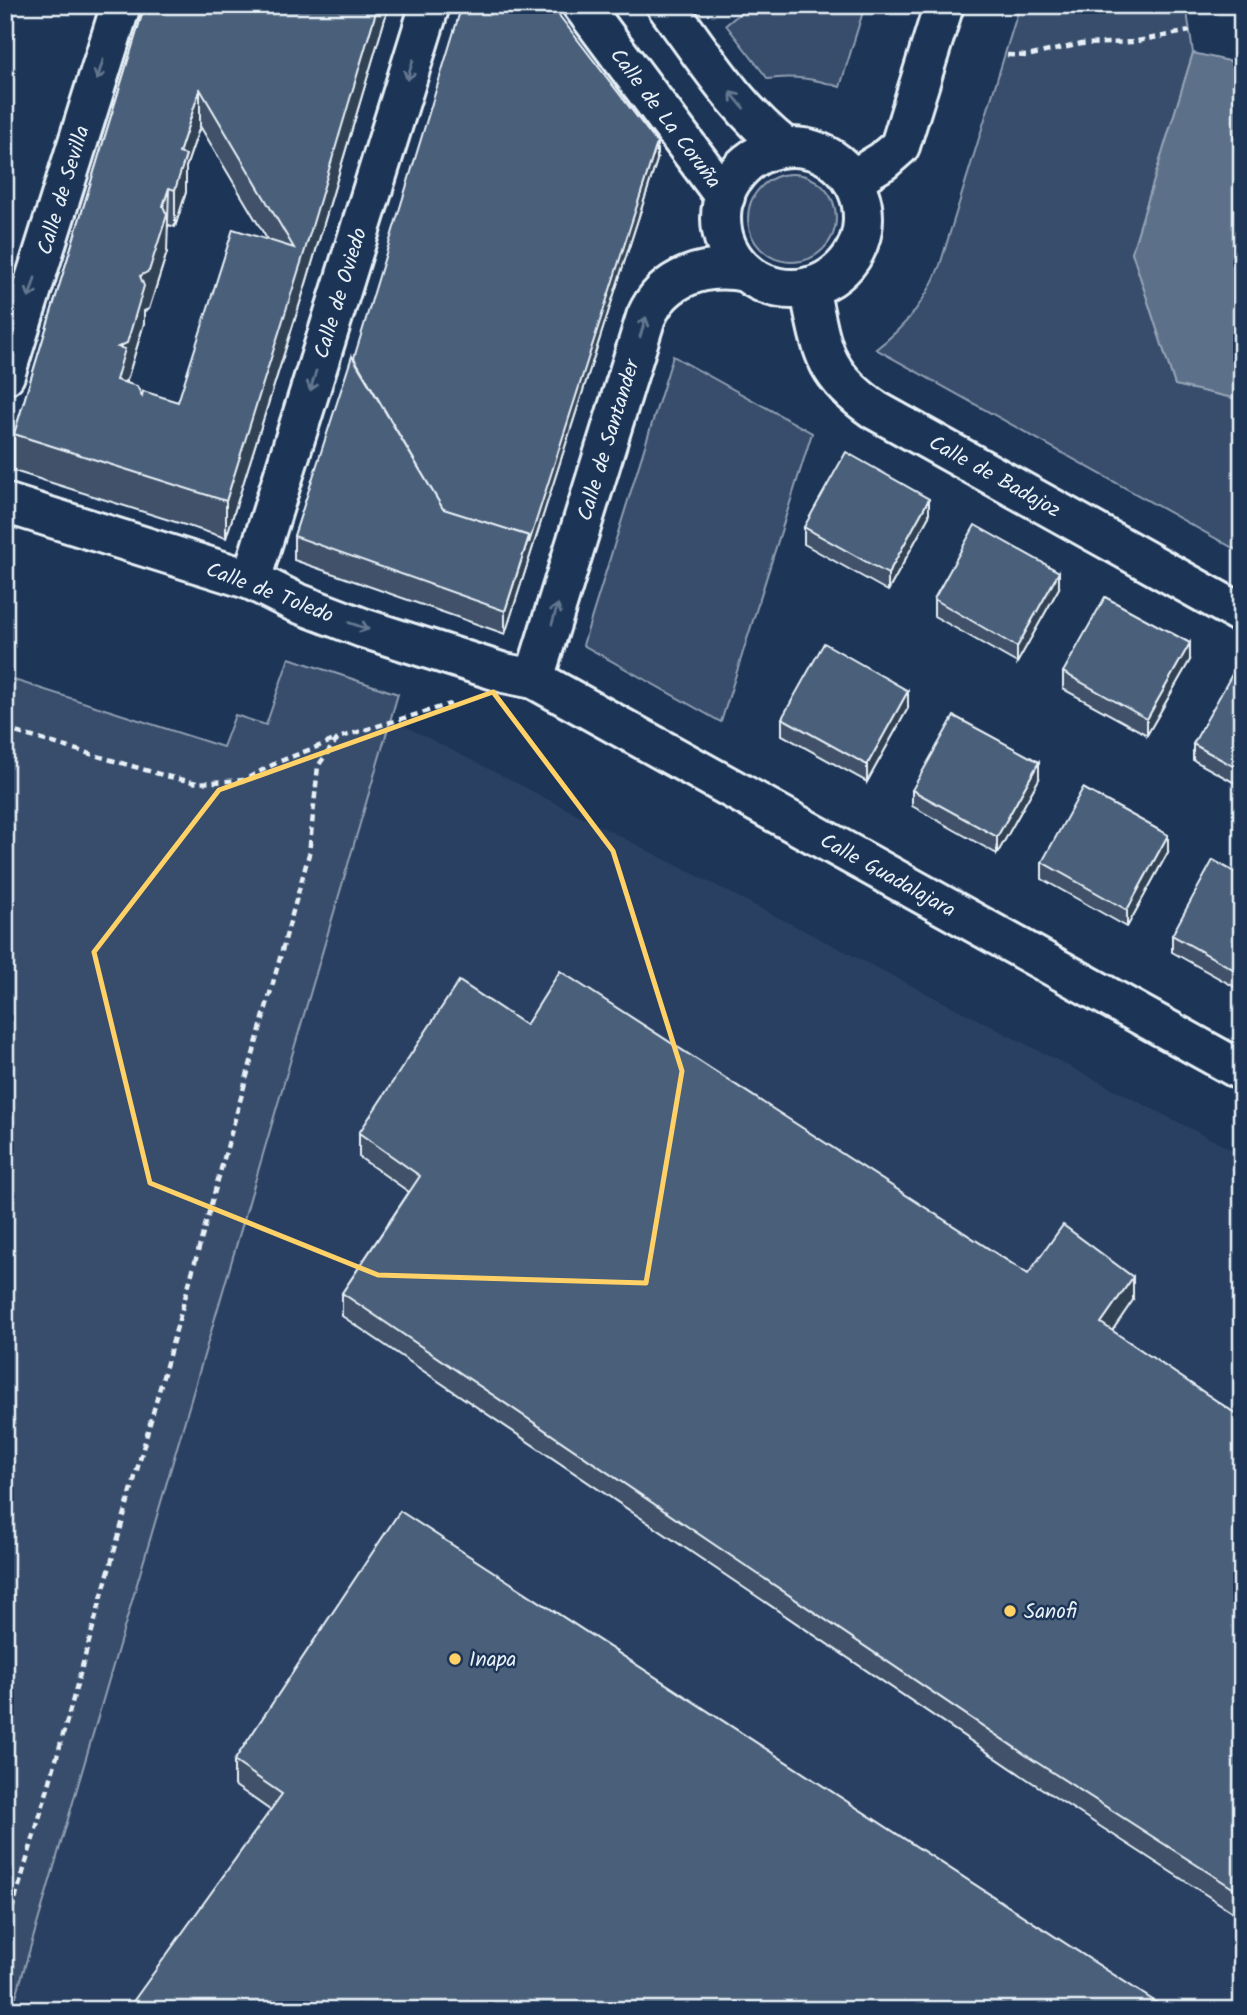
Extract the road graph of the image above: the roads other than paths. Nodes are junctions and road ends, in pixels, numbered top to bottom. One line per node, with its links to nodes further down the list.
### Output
1 (121, 5): 11 (street, Calle de Sevilla, one-way to 11)
2 (430, 5): 13 (street, Calle de Oviedo, one-way to 13)
3 (583, 5): 8 (street, Calle de La Coruña)
4 (666, 5): 6 (street, one-way to 4)
5 (944, 5): 7 (street)
6 (785, 147): 7 (street); 8 (street)
7 (852, 180): 10 (street)
8 (725, 197): 9 (street)
9 (746, 272): 10 (street); 15 (street, Calle de Santander, one-way to 9)
10 (809, 287): 14 (street, Calle de Badajoz)
11 (5, 374)
12 (5, 503): 13 (street, Calle de Toledo)
13 (251, 580): 15 (street, Calle de Toledo, one-way to 15)
14 (1242, 614)
15 (534, 679): 16 (street, Calle Guadalajara)
16 (1242, 1071)

